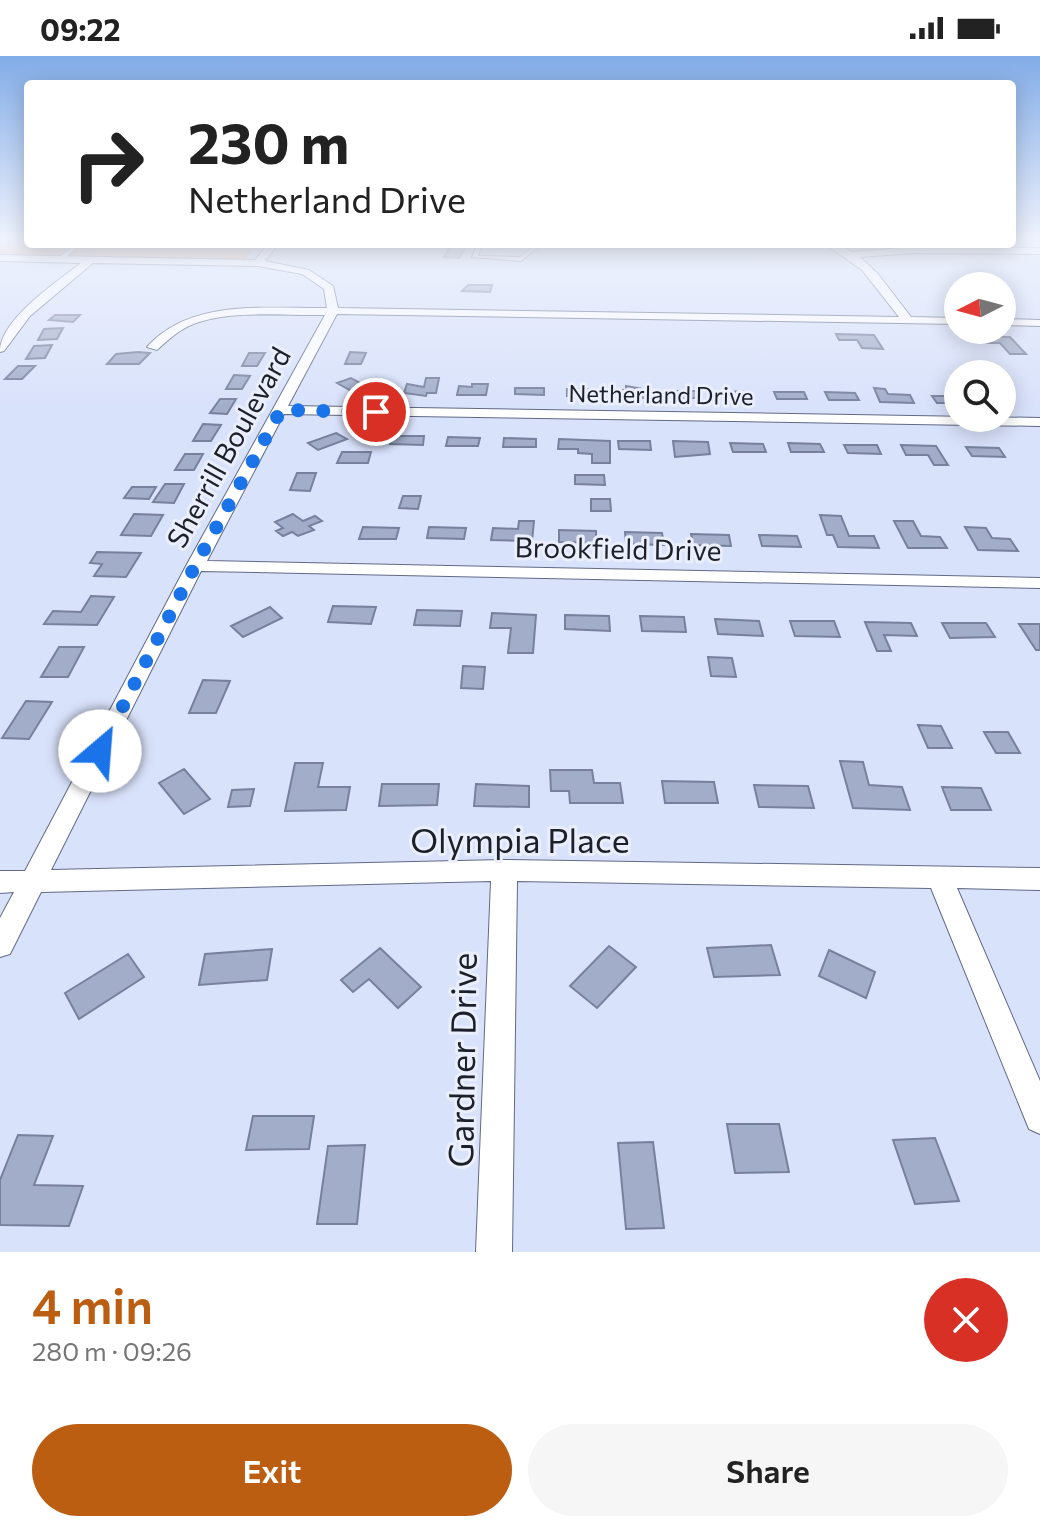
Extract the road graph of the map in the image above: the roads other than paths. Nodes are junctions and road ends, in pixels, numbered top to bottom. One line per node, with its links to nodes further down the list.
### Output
1 (47, 296): 9 (street)
2 (330, 296): 4 (street)
3 (890, 296): 5 (street)
4 (333, 311): 5 (street); 10 (street); 11 (street, Sherrill Boulevard)
5 (907, 320): 6 (street)
6 (944, 321)
7 (1016, 322): 8 (street)
8 (1040, 323)
9 (2, 343)
10 (153, 347)
11 (281, 410): 12 (street, Netherland Drive); 13 (street, Sherrill Boulevard)
12 (1040, 422)
13 (195, 566): 14 (street, Brookfield Drive); 19 (street, Sherrill Boulevard)
14 (1040, 583)
15 (504, 870): 16 (street, Olympia Place); 19 (street, Olympia Place); 22 (street, Gardner Drive)
16 (940, 878): 17 (street, Olympia Place); 21 (street)
17 (1040, 879)
18 (0, 882): 19 (street, Olympia Place)
19 (32, 883): 20 (street, Sherrill Boulevard)
20 (0, 945)
21 (1040, 1118)
22 (494, 1252)

